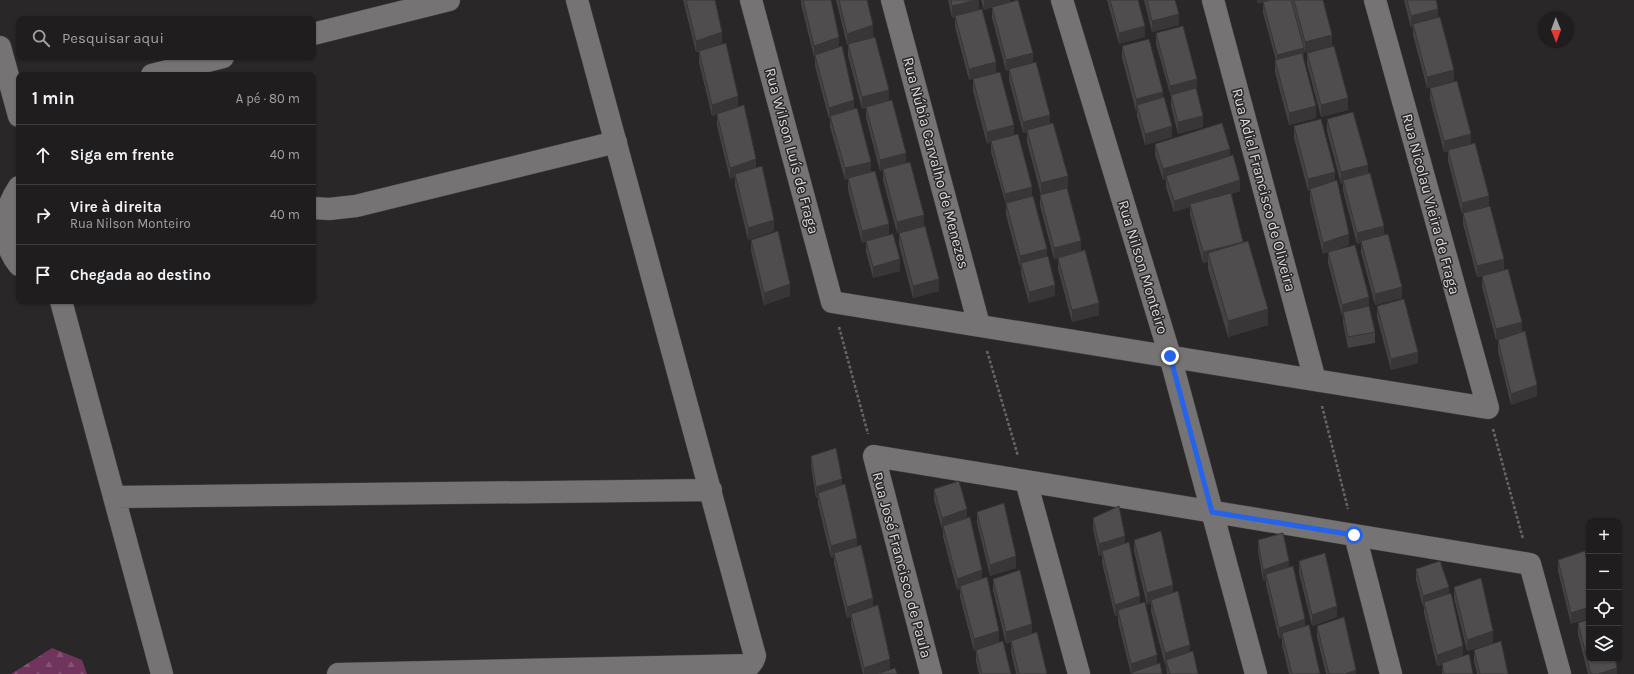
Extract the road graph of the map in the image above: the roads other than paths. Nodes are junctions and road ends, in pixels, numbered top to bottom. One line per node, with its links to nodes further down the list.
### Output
1 (449, 0): 8 (street)
2 (577, 0): 13 (street)
3 (751, 0): 18 (street, Rua Wilson Luís de Fraga)
4 (892, 0): 18 (street, Rua Núbia Carvalho de Menezes)
5 (1062, 0): 19 (street, Rua Nilson Monteiro)
6 (1214, 0): 20 (street, Rua Adiel Francisco de Oliveira)
7 (1375, 0): 20 (street, Rua Nicolau Vieira de Fraga)
8 (316, 33)
9 (0, 48): 12 (street)
10 (211, 60): 11 (street)
11 (164, 72)
12 (16, 104)
13 (616, 142): 15 (street); 22 (street)
14 (16, 192): 16 (street)
15 (316, 208)
16 (16, 262)
17 (62, 304): 23 (street)
18 (980, 326): 19 (street)
19 (1170, 356): 20 (street); 24 (street, Rua Nilson Monteiro)
20 (1315, 380)
21 (1026, 481): 24 (street); 28 (street, Rua José Francisco de Paula); 29 (street)
22 (711, 490): 23 (street); 27 (street)
23 (114, 497): 26 (street)
24 (1212, 512): 25 (street); 30 (street, Rua Nilson Monteiro)
25 (1354, 535): 31 (street); 32 (street)
26 (162, 674)
27 (338, 674)
28 (931, 674)
29 (1079, 674)
30 (1256, 674)
31 (1391, 674)
32 (1560, 674)

